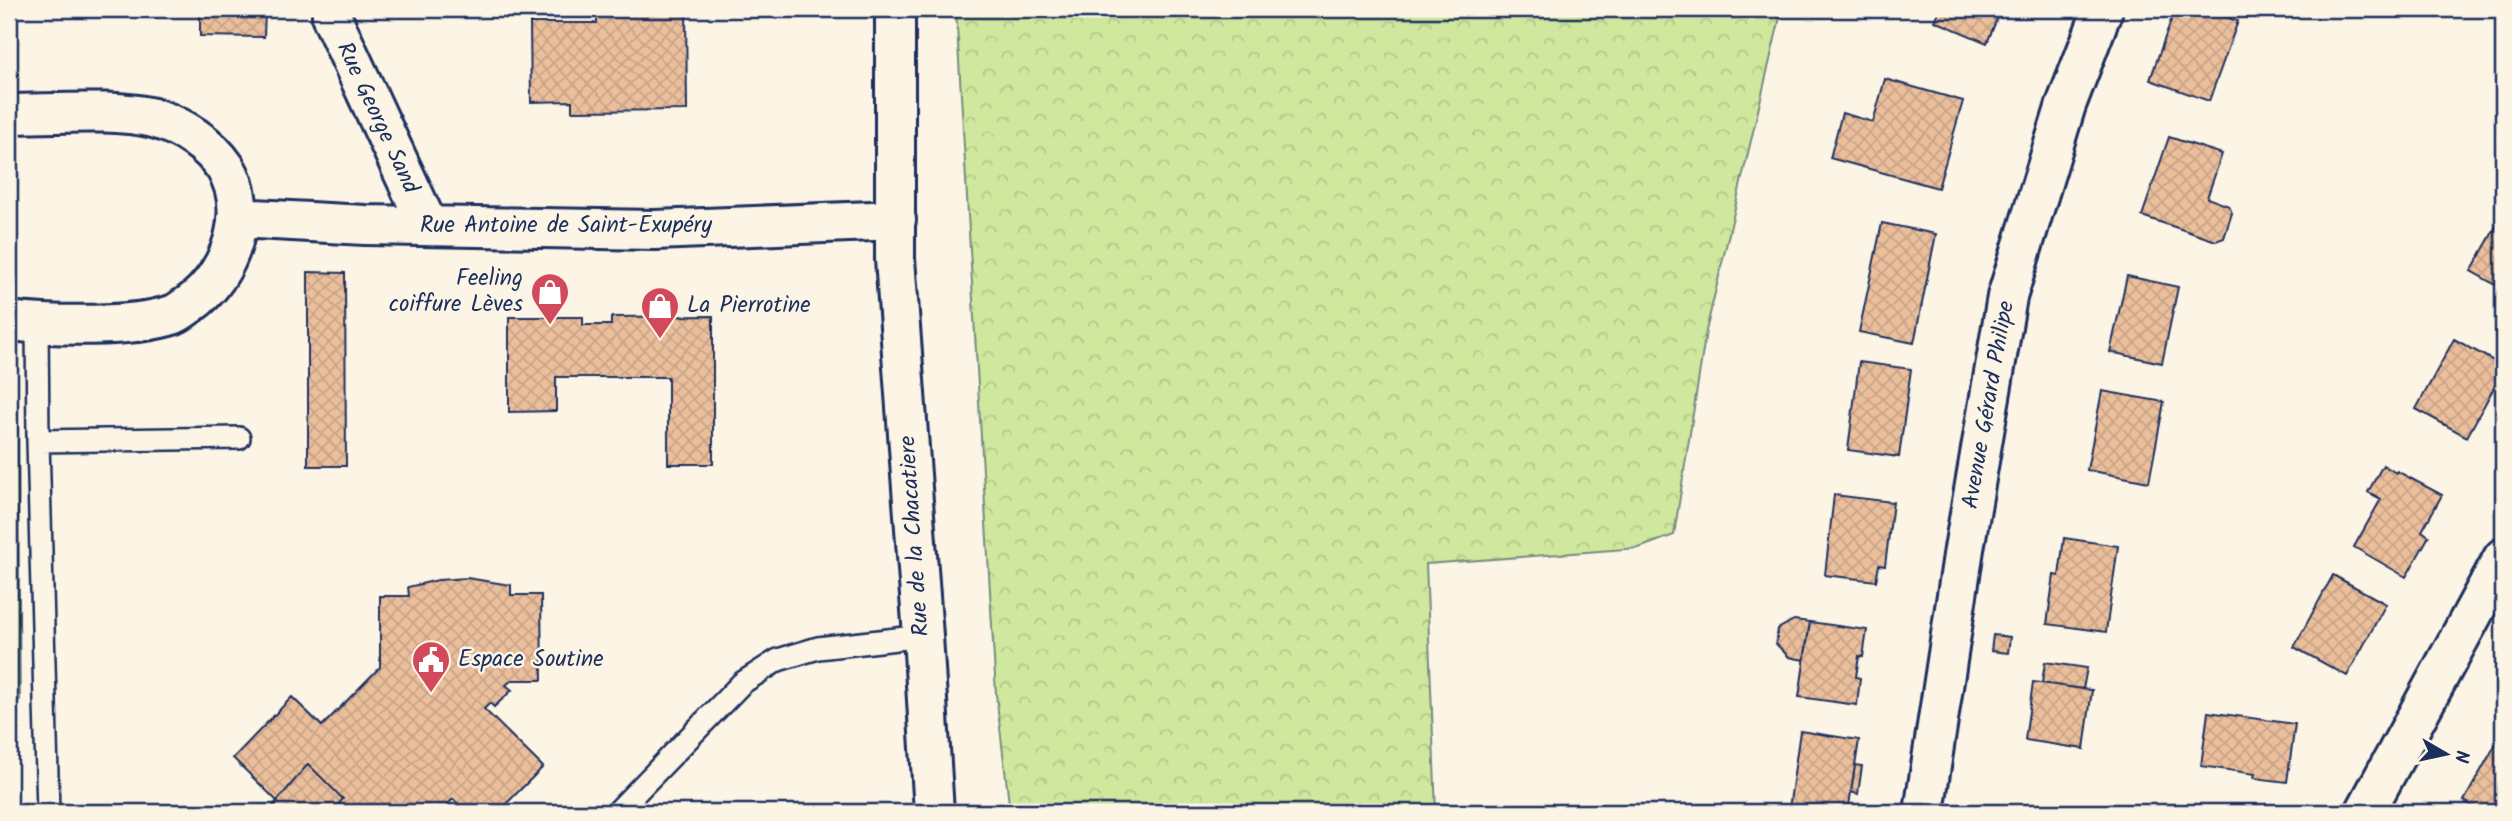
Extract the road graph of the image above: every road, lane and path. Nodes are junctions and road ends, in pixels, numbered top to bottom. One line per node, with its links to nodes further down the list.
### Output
1 (332, 9): 7 (street, Rue George Sand)
2 (895, 9): 6 (street, Rue de la Chacatiere)
3 (2103, 9): 16 (street, Avenue Gérard Philipe)
4 (9, 114): 5 (street)
5 (237, 218): 7 (street, Rue Antoine de Saint-Exupéry); 8 (street)
6 (896, 220): 7 (street, Rue Antoine de Saint-Exupéry); 12 (street, Rue de la Chacatiere)
7 (428, 226)
8 (23, 323): 10 (lane)
9 (239, 438): 10 (lane)
10 (38, 441): 13 (lane)
11 (2503, 558): 17 (street)
12 (923, 636): 14 (lane); 15 (street, Rue de la Chacatiere)
13 (48, 812)
14 (617, 812)
15 (934, 812)
16 (1924, 812)
17 (2365, 812)

